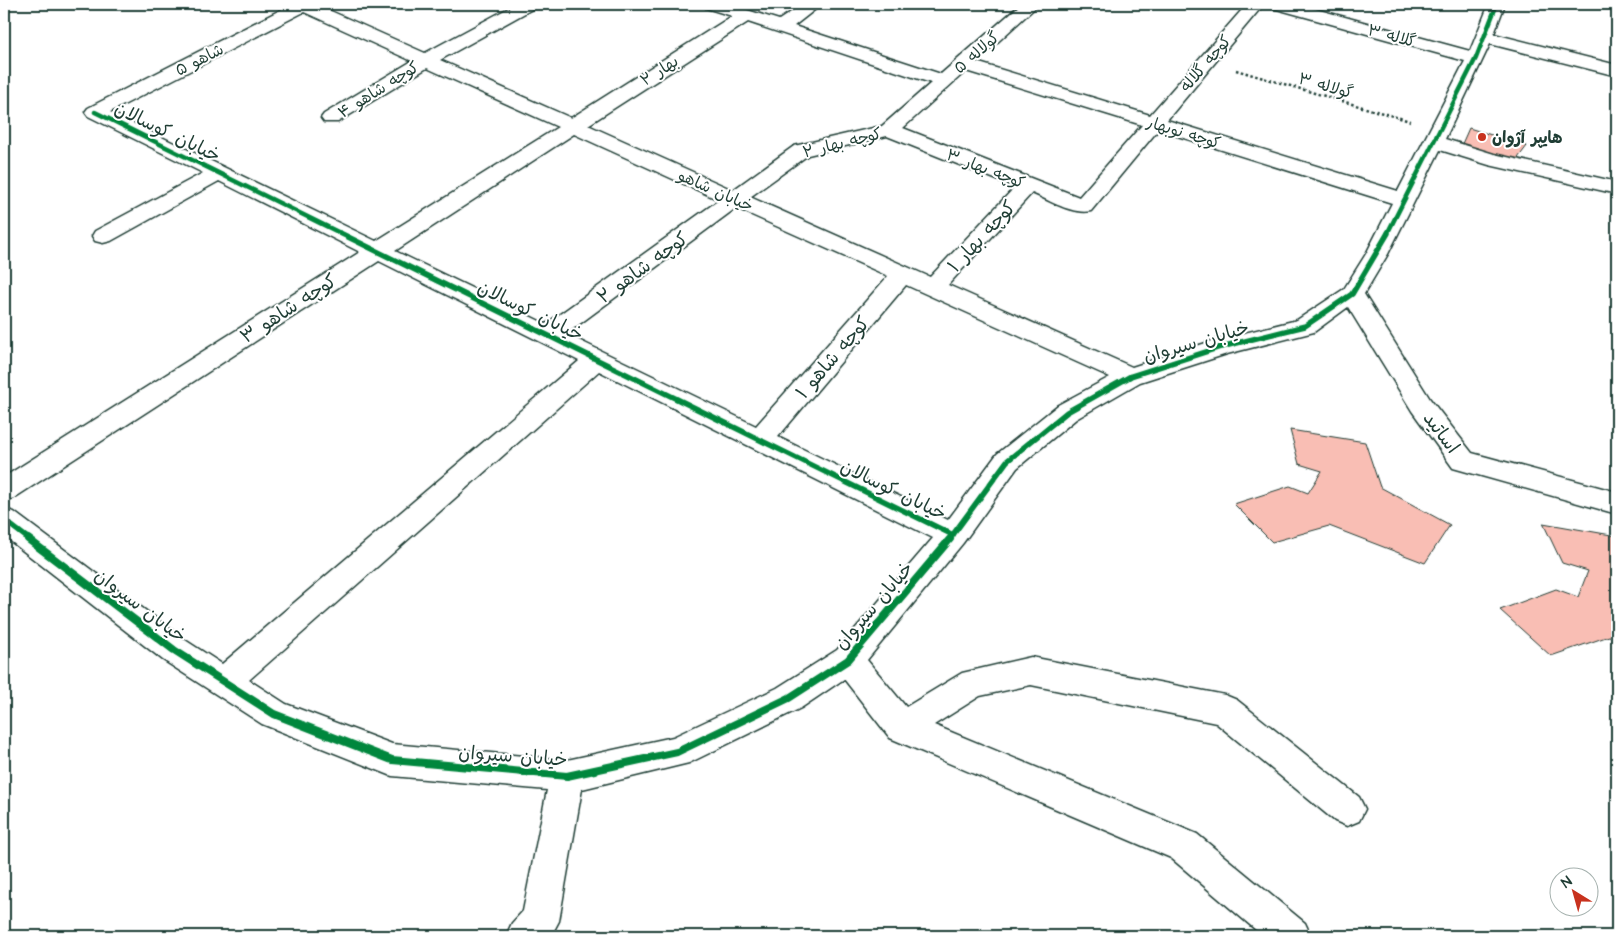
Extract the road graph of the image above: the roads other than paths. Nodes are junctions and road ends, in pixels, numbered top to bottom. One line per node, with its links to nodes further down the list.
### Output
1 (304, 4): 13 (street, خیابان شاهو); 17 (street, شاهو ۵)
2 (528, 4): 13 (street, کوچه شاهو ۴)
3 (712, 4): 10 (street)
4 (814, 4): 11 (street)
5 (1256, 4): 19 (street, کوچه گلاله)
6 (1279, 4): 12 (street, گلاله ۳)
7 (1497, 4): 12 (street, خیابان سیروان)
8 (1005, 6): 9 (street)
9 (1027, 8): 14 (street, گولاله ۵)
10 (746, 14): 11 (street); 20 (street, بهار ۲)
11 (782, 26): 16 (street)
12 (1480, 48): 15 (street, گلاله ۳); 22 (street, خیابان سیروان)
13 (426, 60): 18 (street, کوچه شاهو ۴); 20 (street, خیابان شاهو)
14 (963, 64): 16 (street, گولاله ۵); 19 (street, کوچه نوبهار)
15 (1617, 71)
16 (944, 81): 21 (street, کوچه بهار ۲)
17 (95, 112): 23 (street, خیابان کوسالان)
18 (331, 118)
19 (1155, 123): 24 (street, کوچه بهار ۳); 27 (street, کوچه نوبهار)
20 (573, 126): 26 (street, خیابان شاهو); 29 (street, کوچه شاهو ۳)
21 (889, 130): 24 (street, کوچه بهار ۳); 26 (street, کوچه بهار ۲)
22 (1437, 136): 25 (street); 27 (street, خیابان سیروان)
23 (219, 173): 28 (street); 29 (street, خیابان کوسالان)
24 (1028, 185): 31 (street, کوچه بهار ۱)
25 (1617, 188)
26 (736, 199): 30 (street, خیابان شاهو); 33 (street, کوچه شاهو ۲)
27 (1405, 200): 32 (street, خیابان سیروان)
28 (104, 236)
29 (378, 251): 33 (street, خیابان کوسالان); 37 (street, کوچه شاهو ۳)
30 (903, 274): 31 (street, خیابان شاهو); 36 (street, کوچه شاهو ۱)
31 (933, 287): 35 (street, خیابان شاهو)
32 (1352, 294): 35 (street, خیابان سیروان); 38 (street, اساتید)
33 (548, 335): 34 (street, خیابان کوسالان)
34 (597, 359): 36 (street, خیابان کوسالان); 42 (street)
35 (1132, 376): 40 (street, خیابان سیروان)
36 (760, 440): 40 (street, خیابان کوسالان)
37 (4, 491)
38 (1617, 503)
39 (4, 520): 42 (street, خیابان سیروان)
40 (953, 535): 41 (street, خیابان سیروان)
41 (848, 660): 43 (street); 44 (street, خیابان سیروان)
42 (224, 682): 44 (street, خیابان سیروان)
43 (902, 727): 45 (street); 47 (street)
44 (567, 776): 46 (street)
45 (1347, 809)
46 (525, 936)
47 (1292, 936)

